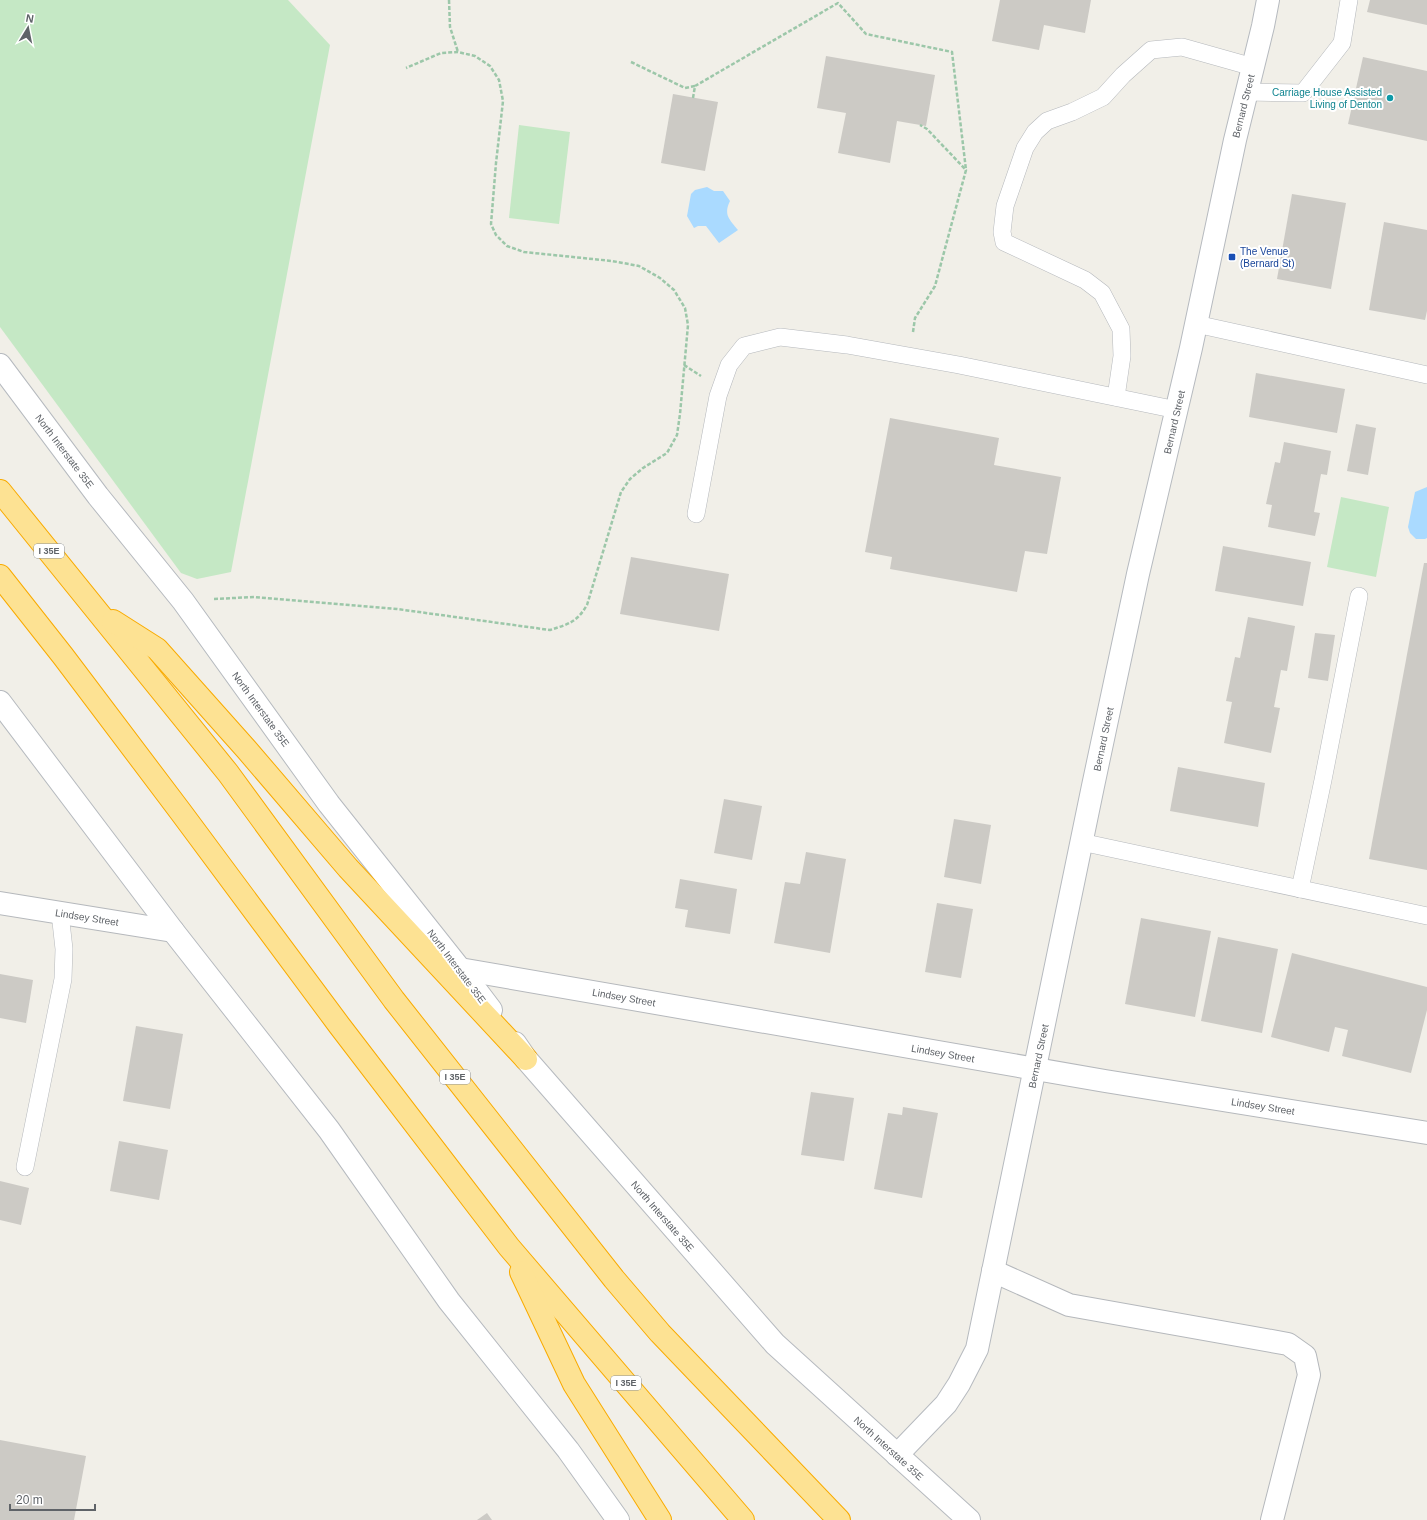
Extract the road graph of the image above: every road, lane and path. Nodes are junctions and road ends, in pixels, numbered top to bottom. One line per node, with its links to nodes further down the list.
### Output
1 (449, 0): 4 (path)
2 (1268, 0): 7 (street, Bernard Street)
3 (1349, 0): 9 (lane)
4 (458, 52): 6 (path); 23 (path)
5 (631, 62): 8 (path)
6 (406, 68)
7 (1253, 68): 9 (street, Bernard Street); 17 (lane)
8 (694, 86): 10 (path); 12 (path)
9 (1247, 92): 13 (street, Bernard Street)
10 (693, 98)
11 (920, 125): 12 (path)
12 (966, 170): 14 (path)
13 (1196, 324): 16 (lane); 18 (street, Bernard Street)
14 (909, 357): 17 (lane); 20 (lane)
15 (0, 365): 23 (street, North Interstate 35E)
16 (1427, 375)
17 (1116, 397): 18 (lane)
18 (1177, 410): 26 (street, Bernard Street)
19 (0, 491): 24 (highway, I 35E)
20 (696, 514)
21 (0, 576): 37 (highway, I 35E)
22 (1359, 596): 27 (lane)
23 (183, 601): 32 (street, North Interstate 35E)
24 (98, 611): 33 (highway); 43 (highway, I 35E)
25 (0, 702): 31 (street)
26 (1081, 842): 27 (lane); 34 (street, Bernard Street)
27 (1300, 889): 30 (lane)
28 (0, 903): 29 (street, Lindsey Street)
29 (60, 913): 31 (street, Lindsey Street); 36 (lane)
30 (1427, 916)
31 (173, 931): 40 (street)
32 (460, 969): 33 (street, North Interstate 35E); 34 (street, Lindsey Street)
33 (526, 1059): 39 (street, North Interstate 35E)
34 (1035, 1068): 35 (street, Lindsey Street); 38 (street, Bernard Street)
35 (1427, 1133)
36 (25, 1167)
37 (509, 1247): 41 (highway); 42 (highway, I 35E)
38 (993, 1271): 39 (street, Bernard Street); 45 (street)
39 (897, 1455): 44 (street, North Interstate 35E)
40 (618, 1520)
41 (660, 1520)
42 (743, 1520)
43 (838, 1520)
44 (969, 1520)
45 (1272, 1520)

